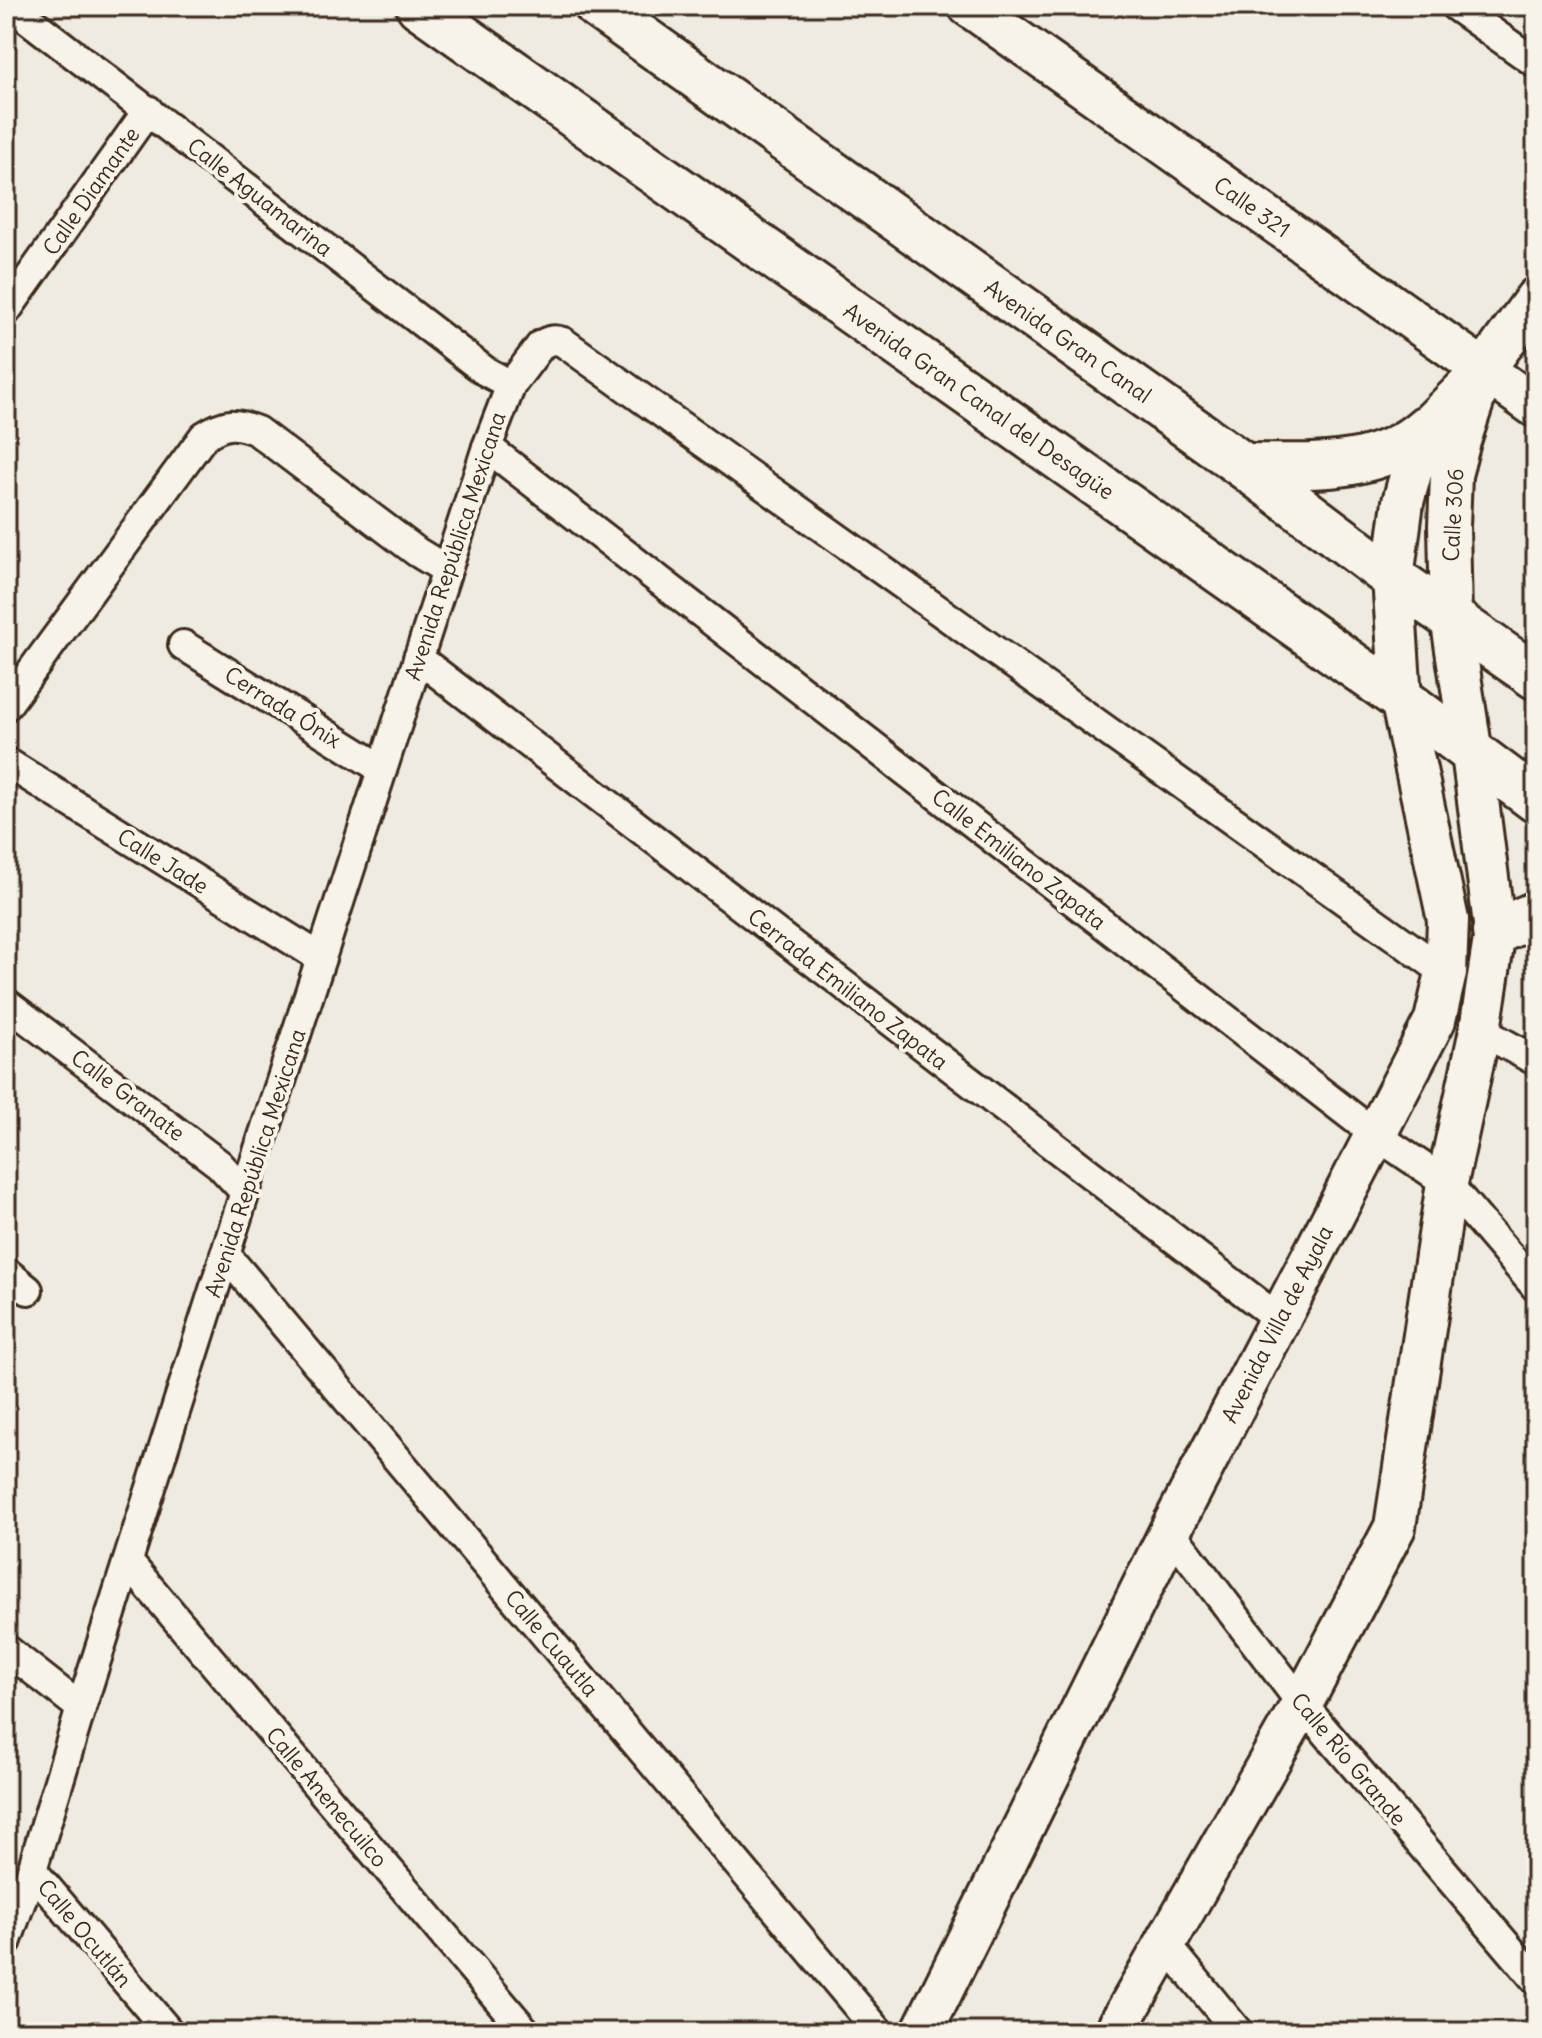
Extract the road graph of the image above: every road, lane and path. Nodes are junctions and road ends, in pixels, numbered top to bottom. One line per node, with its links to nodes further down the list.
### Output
1 (11, 6): 7 (street, Calle Aguamarina)
2 (419, 6): 22 (main road, Avenida Gran Canal del Desagüe)
3 (597, 6): 15 (main road, Avenida Gran Canal)
4 (969, 6): 10 (main road, Calle 321)
5 (1455, 6): 6 (street)
6 (1536, 63)
7 (148, 110): 9 (street, Calle Diamante); 11 (street, Calle Aguamarina)
8 (1536, 298): 10 (main road, Calle 306)
9 (6, 311)
10 (1484, 370): 12 (main road, Calle 321); 13 (main road, Calle 306); 18 (main road, Calle 306)
11 (511, 385): 14 (street, Avenida República Mexicana); 31 (street, Avenida República Mexicana)
12 (1536, 407)
13 (1426, 428): 15 (main road); 17 (main road, Calle 306)
14 (487, 447): 16 (street, Avenida República Mexicana); 35 (street, Calle Emiliano Zapata)
15 (1244, 466): 17 (main road, Avenida Gran Canal)
16 (445, 569): 20 (street, Avenida República Mexicana); 23 (street)
17 (1393, 578): 18 (main road, Avenida Gran Canal); 22 (main road, Avenida Villa de Ayala)
18 (1451, 617): 21 (main road, Avenida Gran Canal); 24 (main road)
19 (183, 645): 26 (street, Cerrada Ónix)
20 (418, 658): 26 (street, Avenida República Mexicana); 42 (street, Cerrada Emiliano Zapata)
21 (1536, 677)
22 (1401, 699): 24 (main road, Avenida Gran Canal del Desagüe); 31 (main road, Avenida Villa de Ayala)
23 (6, 706)
24 (1472, 754): 27 (main road, Avenida Gran Canal del Desagüe); 29 (main road)
25 (6, 762): 30 (street, Calle Jade)
26 (382, 769): 30 (street, Avenida República Mexicana)
27 (1536, 800)
28 (1536, 914): 29 (main road)
29 (1495, 932): 33 (main road)
30 (321, 958): 37 (street, Avenida República Mexicana)
31 (1446, 973): 35 (main road, Avenida Villa de Ayala)
32 (6, 1003): 37 (street, Calle Granate)
33 (1480, 1030): 34 (street); 36 (main road)
34 (1536, 1061)
35 (1376, 1135): 36 (street, Calle Emiliano Zapata); 42 (main road, Avenida Villa de Ayala)
36 (1447, 1183): 40 (street, Calle Emiliano Zapata); 46 (main road)
37 (245, 1192): 38 (street, Avenida República Mexicana)
38 (225, 1254): 44 (street, Avenida República Mexicana); 54 (street, Calle Cuautla)
39 (6, 1272): 41 (street)
40 (1536, 1287)
41 (28, 1290)
42 (1279, 1319): 43 (main road, Avenida Villa de Ayala)
43 (1170, 1531): 46 (street, Calle Río Grande); 55 (main road, Avenida Villa de Ayala)
44 (128, 1562): 47 (street, Avenida República Mexicana); 53 (street, Calle Anenecuilco)
45 (6, 1649): 47 (street)
46 (1302, 1704): 50 (main road); 51 (street, Calle Río Grande)
47 (81, 1708): 48 (street, Avenida República Mexicana)
48 (32, 1870): 49 (street, Avenida República Mexicana); 52 (street, Calle Ocutlán)
49 (6, 1943)
50 (1165, 1943): 56 (main road); 57 (street)
51 (1536, 1980)
52 (169, 2032)
53 (526, 2032)
54 (879, 2032)
55 (922, 2032)
56 (1115, 2032)
57 (1238, 2032)

